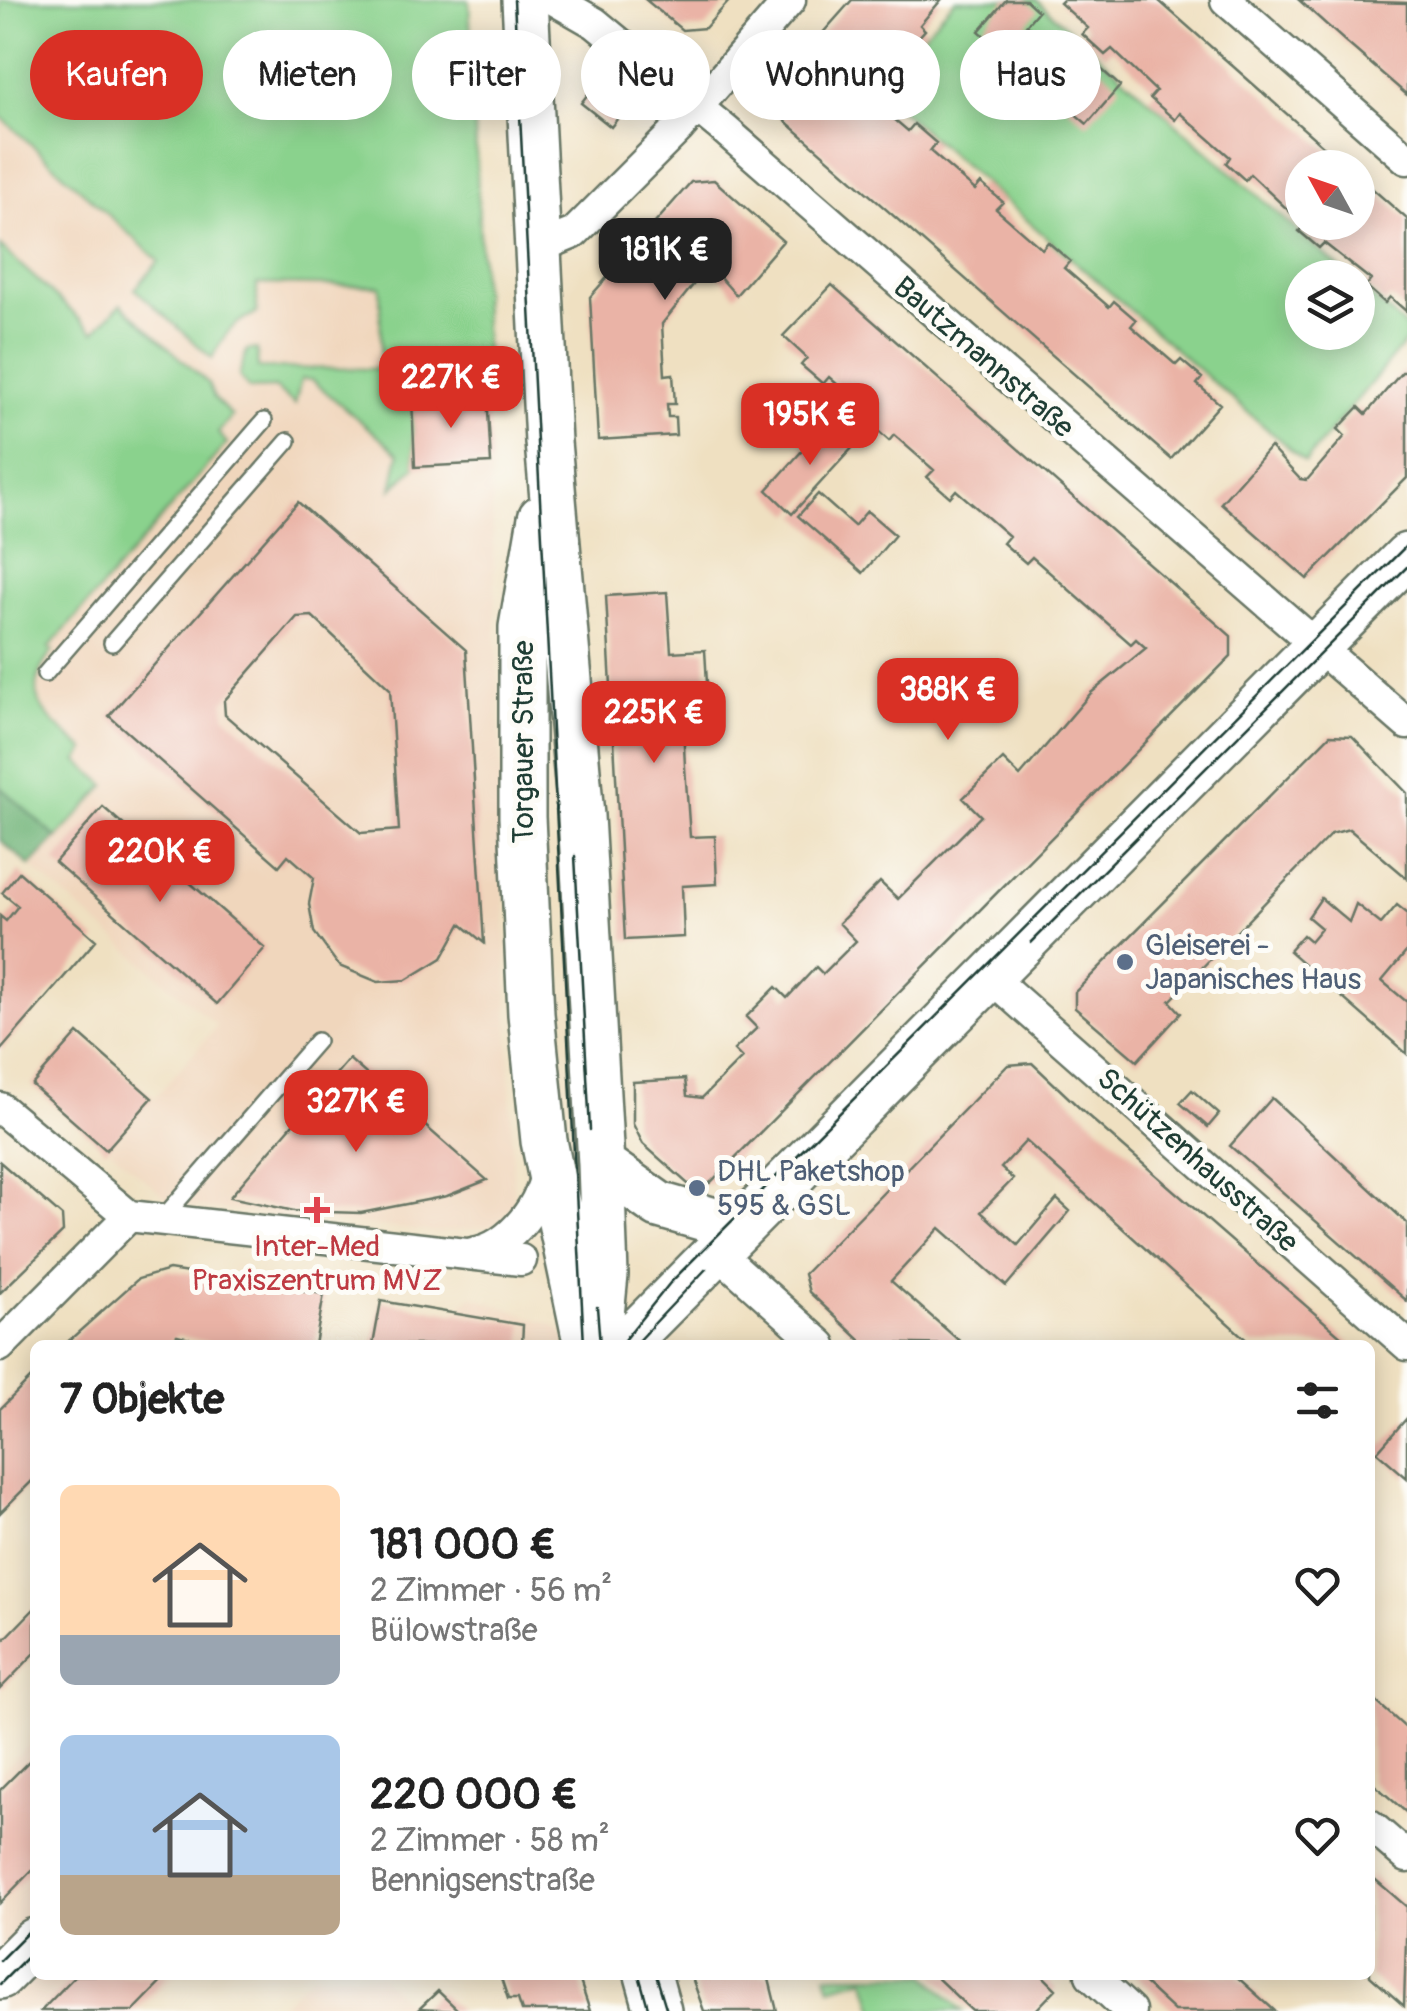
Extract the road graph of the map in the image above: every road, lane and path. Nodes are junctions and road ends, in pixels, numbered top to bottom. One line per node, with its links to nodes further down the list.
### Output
1 (526, 0): 10 (main road)
2 (555, 0): 5 (street, Bautzmannstraße)
3 (790, 0): 6 (street)
4 (1226, 0): 9 (street)
5 (603, 30)
6 (710, 92)
7 (684, 120): 10 (street)
8 (710, 120): 16 (street, Bautzmannstraße)
9 (1407, 159)
10 (540, 247): 13 (main road)
11 (264, 421): 17 (lane)
12 (288, 441): 15 (lane)
13 (548, 442): 22 (main road, Torgauer Straße); 23 (main road, Torgauer Straße)
14 (1407, 556): 16 (main road)
15 (112, 643)
16 (1317, 648): 18 (street, Bautzmannstraße); 19 (main road)
17 (45, 674)
18 (1407, 724)
19 (988, 975): 26 (main road); 33 (street, Schützenhausstraße)
20 (317, 1041): 25 (lane)
21 (0, 1108): 24 (street)
22 (548, 1162): 27 (street); 29 (main road, Torgauer Straße)
23 (601, 1164): 26 (main road); 30 (main road, Torgauer Straße)
24 (129, 1216): 25 (street); 34 (street)
25 (161, 1220): 27 (street)
26 (728, 1240): 31 (main road); 32 (street)
27 (468, 1254): 28 (street)
28 (521, 1260)
29 (586, 1340)
30 (598, 1340)
31 (629, 1340)
32 (817, 1340)
33 (1407, 1345)
34 (0, 1346)
35 (1375, 1829): 36 (street)
36 (1407, 1857)
37 (30, 1946): 38 (main road)
38 (0, 1976)
39 (649, 1980): 41 (main road)
40 (1096, 1980): 42 (street)
41 (658, 2011)
42 (1130, 2011)

